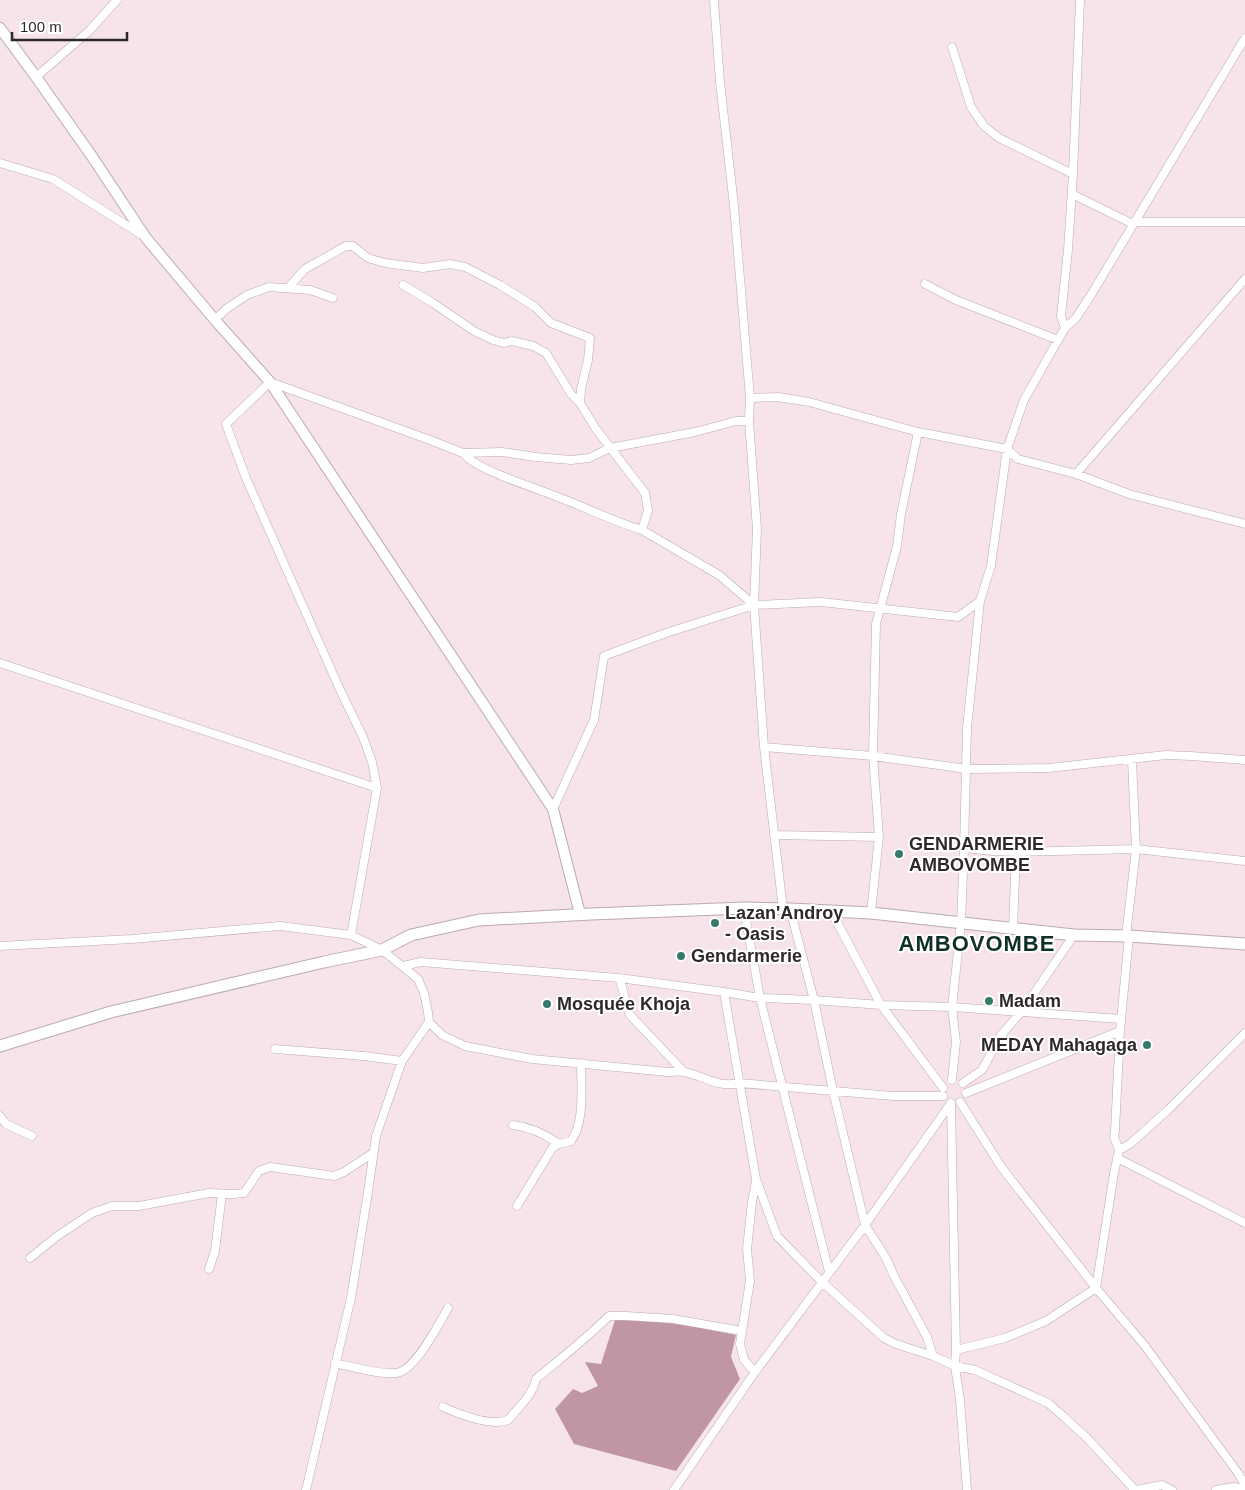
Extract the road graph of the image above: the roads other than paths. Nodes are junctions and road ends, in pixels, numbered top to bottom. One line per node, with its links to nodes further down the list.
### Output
1 (117, 0): 7 (street)
2 (714, 0): 23 (street)
3 (1080, 0): 9 (street)
4 (0, 28): 7 (street)
5 (1245, 38): 12 (street)
6 (952, 47): 9 (street)
7 (36, 76): 13 (street)
8 (0, 163): 13 (street)
9 (1074, 174): 10 (street)
10 (1072, 194): 12 (street); 20 (street)
11 (1245, 222): 12 (street)
12 (1134, 223): 20 (street)
13 (146, 238): 19 (street)
14 (1245, 279): 30 (street)
15 (924, 284): 21 (street)
16 (402, 285): 24 (street)
17 (288, 288): 18 (street); 19 (street); 24 (street)
18 (333, 298)
19 (215, 320): 22 (street)
20 (1065, 328): 21 (street)
21 (1058, 340): 28 (street)
22 (270, 382): 29 (street); 42 (street); 43 (street)
23 (750, 398): 25 (street); 26 (street)
24 (580, 403): 27 (street)
25 (749, 421): 27 (street); 34 (street)
26 (918, 432): 28 (street); 35 (street)
27 (610, 448): 29 (street); 32 (street)
28 (1007, 449): 30 (street); 33 (street)
29 (463, 453): 32 (street)
30 (1076, 474): 31 (street)
31 (1245, 524)
32 (642, 530): 34 (street)
33 (980, 601): 35 (street); 41 (street)
34 (754, 605): 35 (street); 37 (street); 43 (street)
35 (880, 610): 38 (street)
36 (0, 663): 42 (street)
37 (764, 747): 38 (street); 44 (street)
38 (873, 756): 41 (street); 45 (street)
39 (1132, 760): 40 (street); 41 (street); 47 (street)
40 (1245, 760)
41 (967, 768): 46 (street)
42 (377, 788): 57 (street)
43 (553, 809): 54 (street)
44 (774, 835): 45 (street); 51 (street)
45 (879, 837): 53 (street)
46 (964, 848): 48 (street); 55 (street)
47 (1136, 849): 48 (street); 49 (street); 59 (street)
48 (1016, 852): 56 (street)
49 (1245, 861)
50 (744, 908): 51 (main road); 54 (main road); 66 (street)
51 (787, 909): 52 (main road); 67 (street)
52 (831, 911): 53 (main road); 68 (street)
53 (871, 913): 55 (main road)
54 (580, 914): 62 (main road)
55 (961, 923): 56 (main road); 69 (street)
56 (1013, 928): 58 (main road)
57 (351, 935): 61 (street); 62 (street)
58 (1074, 935): 59 (main road); 70 (street)
59 (1127, 936): 60 (main road); 71 (street)
60 (1245, 944)
61 (0, 946)
62 (382, 950): 63 (street); 75 (main road)
63 (403, 966): 64 (street); 72 (street)
64 (619, 978): 65 (street); 79 (street)
65 (724, 992): 66 (street); 81 (street)
66 (760, 998): 67 (street); 83 (street)
67 (814, 1000): 68 (street); 84 (street)
68 (882, 1005): 69 (street); 85 (street)
69 (952, 1007): 70 (street); 80 (street)
70 (1022, 1011): 71 (street); 82 (street)
71 (1121, 1019): 73 (street)
72 (429, 1022): 77 (street); 78 (street)
73 (1120, 1030): 86 (street); 94 (street)
74 (1245, 1032): 94 (street)
75 (0, 1046)
76 (276, 1049): 77 (street)
77 (402, 1061): 93 (street)
78 (581, 1063): 79 (street); 92 (street)
79 (684, 1072): 81 (street)
80 (952, 1080): 82 (street); 85 (street)
81 (739, 1083): 83 (street); 95 (street)
82 (963, 1084): 86 (street)
83 (783, 1087): 84 (street); 102 (street)
84 (833, 1091): 85 (street); 99 (street)
85 (943, 1092): 88 (street)
86 (966, 1093): 87 (street)
87 (960, 1102): 88 (street); 104 (street)
88 (951, 1103): 99 (street); 107 (street)
89 (0, 1116): 91 (street)
90 (514, 1125): 92 (street)
91 (32, 1136)
92 (559, 1144): 97 (street)
93 (373, 1154): 96 (street); 109 (street)
94 (1118, 1154): 98 (street); 104 (street)
95 (756, 1179): 103 (street); 106 (street)
96 (222, 1194): 100 (street); 101 (street)
97 (517, 1206)
98 (1245, 1223)
99 (865, 1225): 102 (street); 108 (street)
100 (30, 1258)
101 (209, 1269)
102 (829, 1272): 103 (street)
103 (822, 1282): 108 (street); 111 (street)
104 (1096, 1288): 107 (street); 113 (street)
105 (448, 1308): 109 (street)
106 (742, 1331): 111 (street); 112 (street)
107 (956, 1350): 110 (street)
108 (933, 1356): 110 (street)
109 (335, 1363): 115 (street)
110 (955, 1366): 117 (street); 118 (street)
111 (755, 1372): 116 (street)
112 (443, 1407)
113 (1245, 1485)
114 (1245, 1489): 120 (street)
115 (306, 1490)
116 (674, 1490)
117 (967, 1490)
118 (1136, 1490): 119 (street)
119 (1172, 1490)
120 (1216, 1490)

